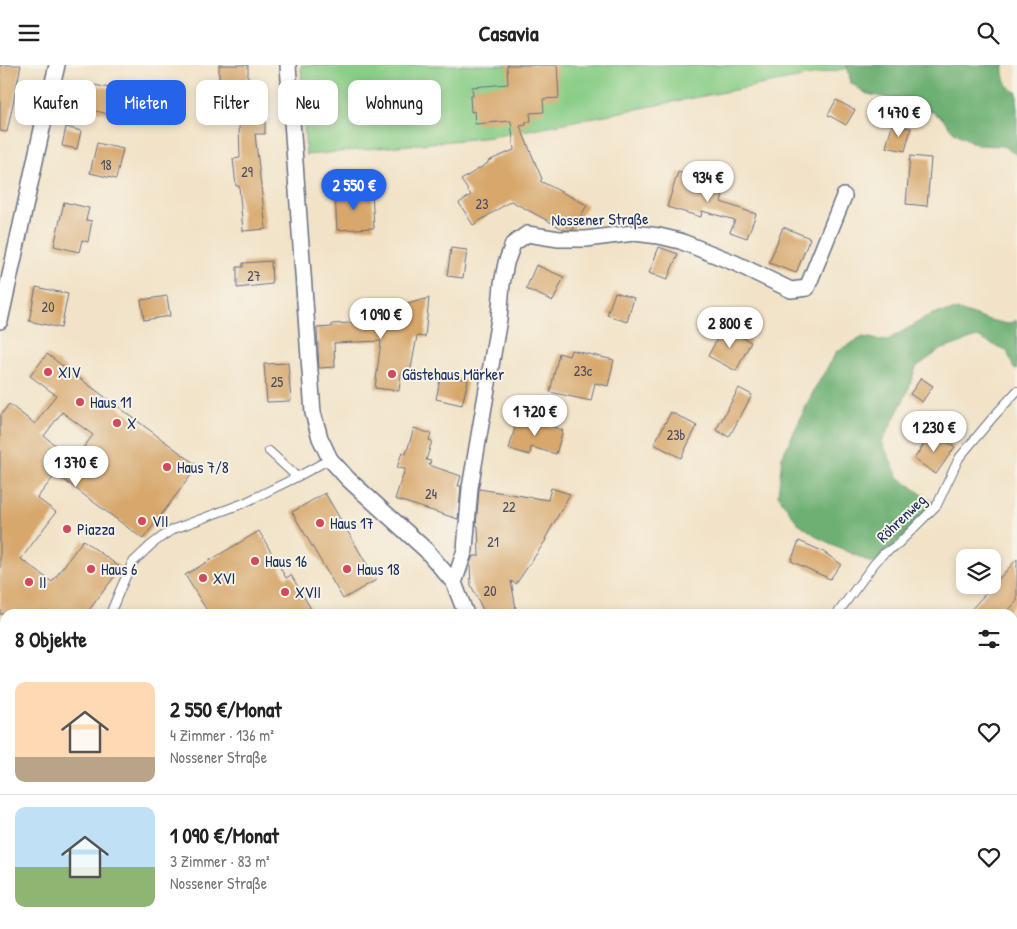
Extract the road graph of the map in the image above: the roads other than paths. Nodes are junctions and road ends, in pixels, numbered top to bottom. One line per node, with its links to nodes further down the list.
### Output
1 (57, 65): 4 (street)
2 (288, 65): 7 (street)
3 (844, 196): 9 (street, Nossener Straße)
4 (0, 321)
5 (1017, 391): 12 (lane, Röhrenweg)
6 (269, 451): 8 (lane)
7 (330, 459): 8 (lane); 9 (street)
8 (297, 477): 10 (lane)
9 (454, 583): 11 (street)
10 (112, 609)
11 (464, 609)
12 (841, 609)

